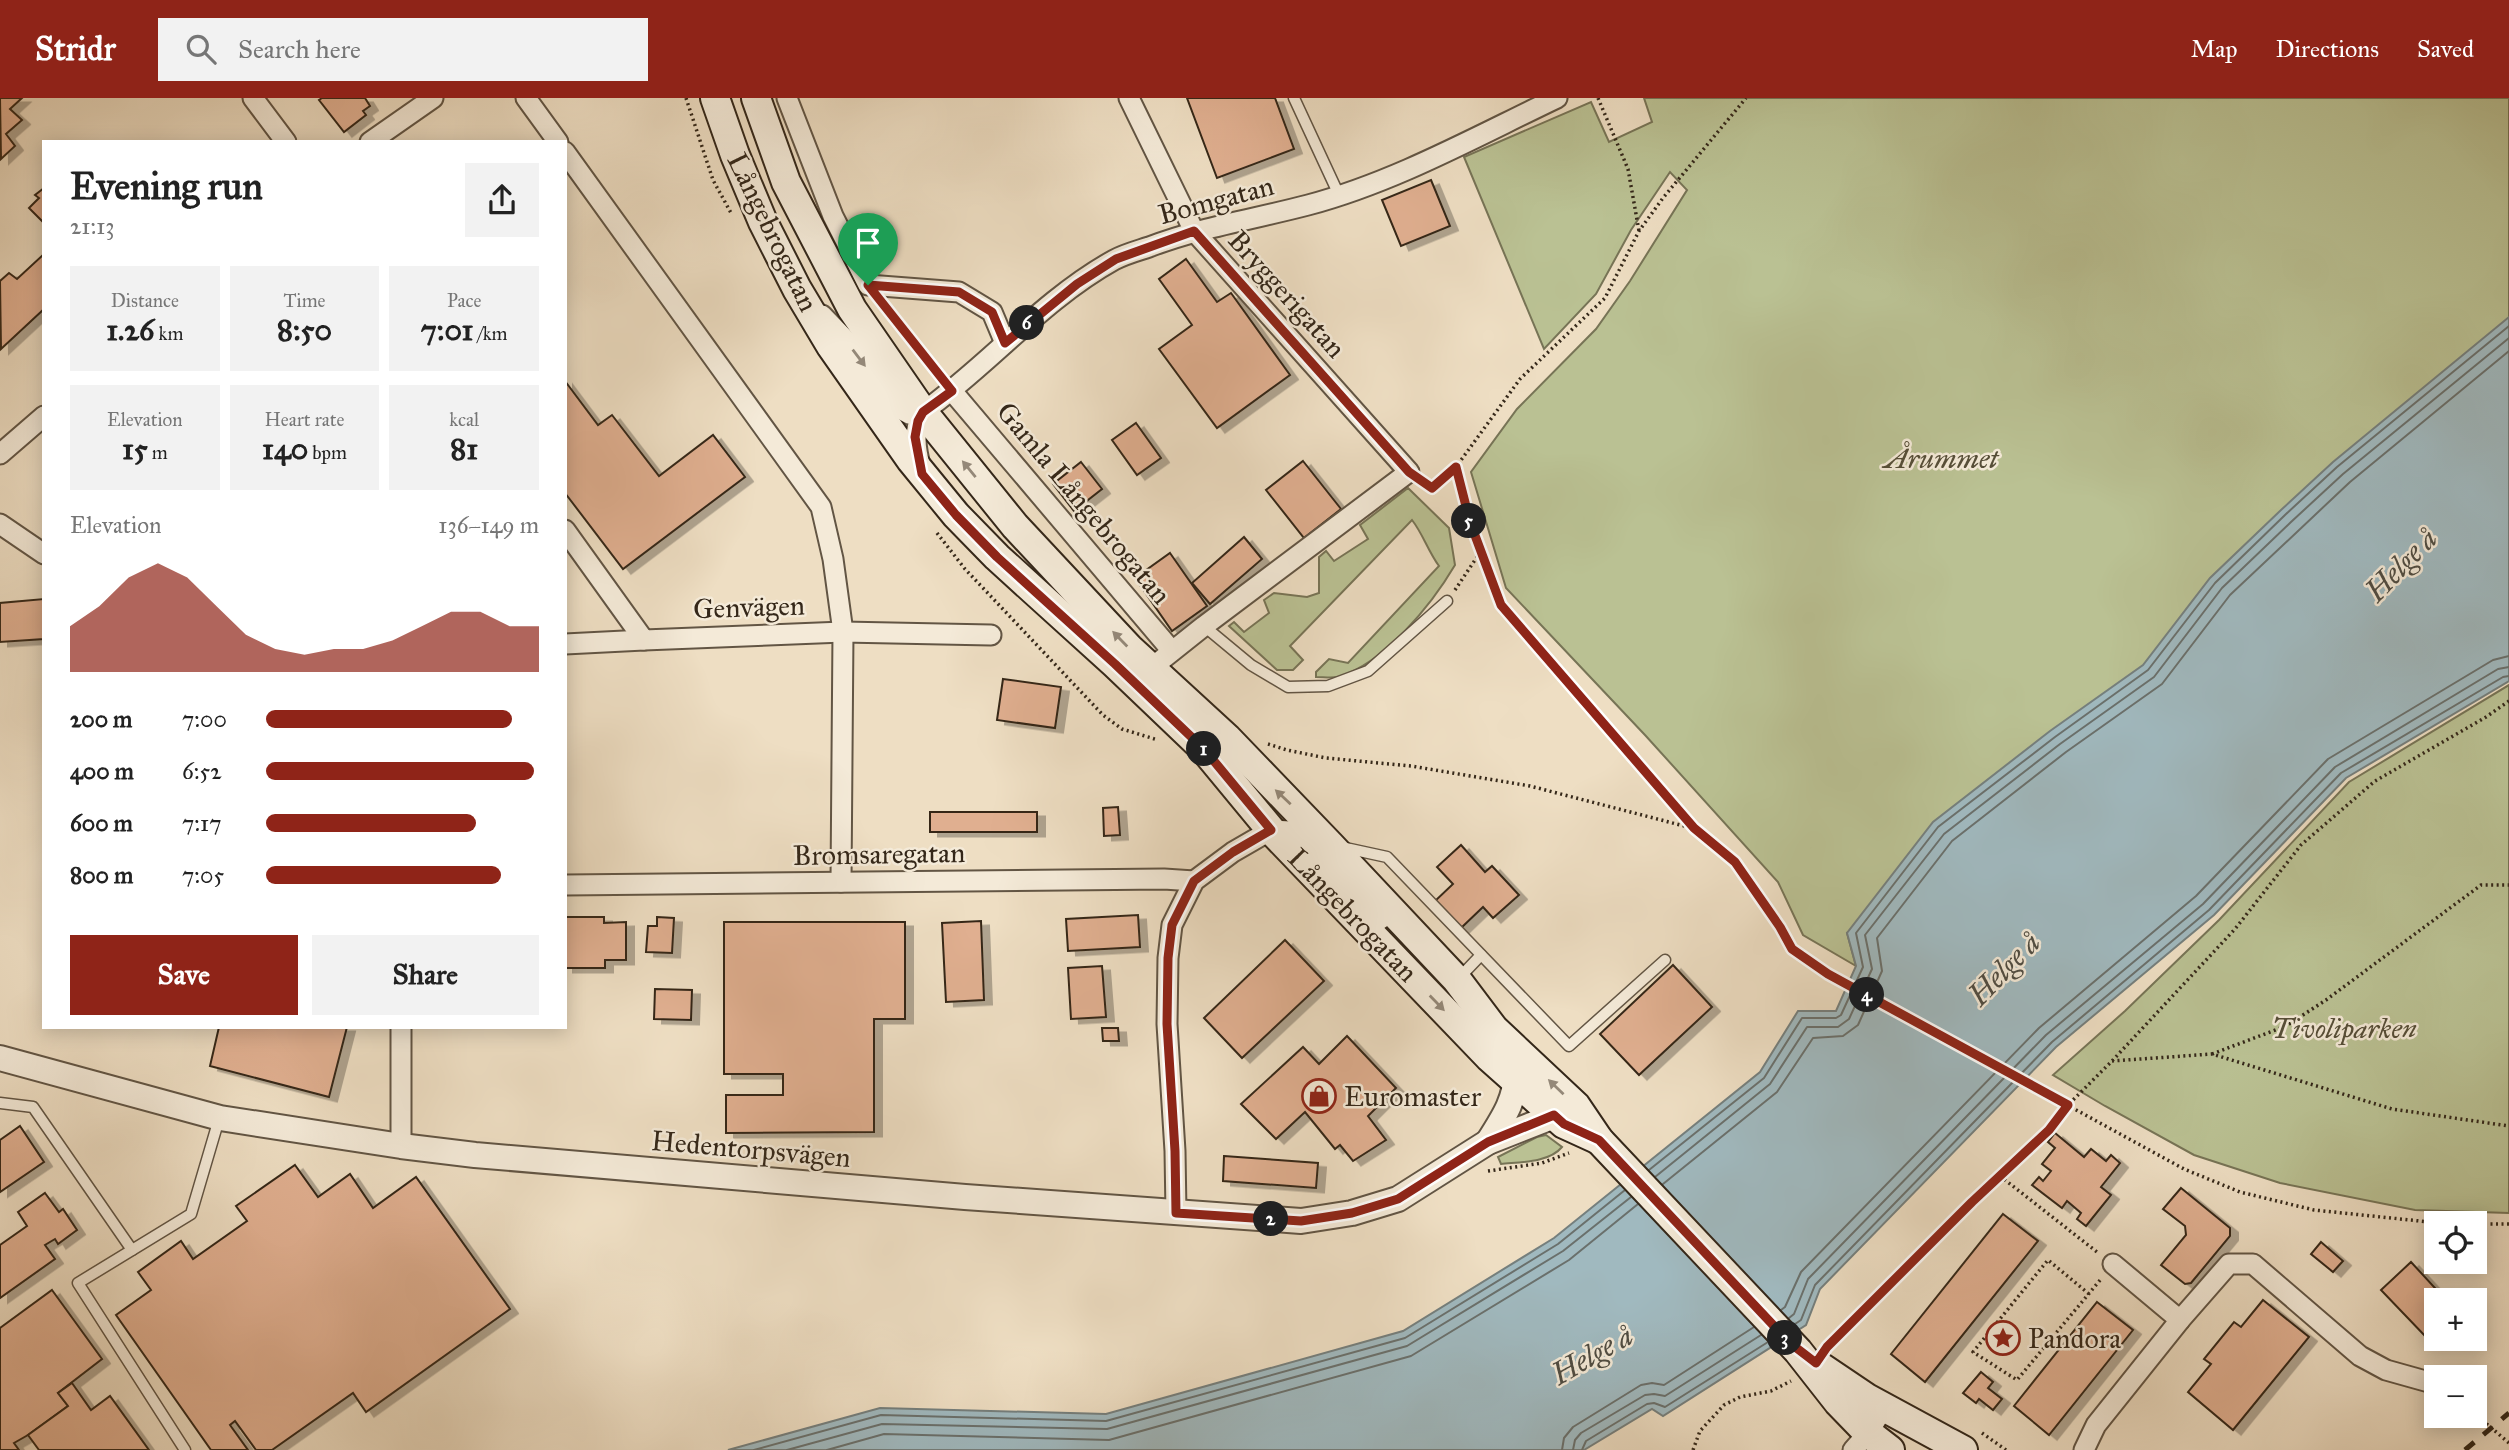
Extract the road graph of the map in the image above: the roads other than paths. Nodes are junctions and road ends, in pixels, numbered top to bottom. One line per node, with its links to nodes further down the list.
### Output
1 (253, 98): 11 (street)
2 (433, 98): 12 (street)
3 (526, 98): 13 (street)
4 (715, 98): 18 (main road, Långebrogatan)
5 (744, 98): 14 (street)
6 (756, 98): 14 (main road, Långebrogatan)
7 (787, 98): 19 (street)
8 (1129, 98): 17 (street, Bryggerigatan)
9 (1294, 98): 16 (lane)
10 (1558, 98): 16 (street, Bomgatan)
11 (284, 140)
12 (373, 140)
13 (557, 140)
14 (773, 149): 21 (main road, Långebrogatan)
15 (567, 155): 30 (street)
16 (1339, 195): 17 (street, Bomgatan)
17 (1194, 231): 19 (street, Bomgatan); 29 (street, Bryggerigatan)
18 (797, 289): 21 (street, one-way to 21); 24 (main road, Långebrogatan)
19 (1005, 343): 20 (street, Bomgatan)
20 (952, 391): 21 (street, Bomgatan); 34 (street, Gamla Långebrogatan)
21 (923, 412): 24 (street); 35 (main road, Långebrogatan, one-way to 21)
22 (42, 418): 23 (street)
23 (0, 454)
24 (922, 474): 36 (main road, Långebrogatan)
25 (0, 524): 27 (street)
26 (567, 533): 32 (street)
27 (42, 553)
28 (1447, 601): 29 (lane)
29 (1204, 626): 34 (street)
30 (843, 632): 31 (street, Genvägen); 32 (street, Genvägen); 39 (street)
31 (991, 635)
32 (643, 639): 33 (street, Genvägen)
33 (567, 644)
34 (1172, 651): 35 (street)
35 (1150, 669): 37 (main road, Långebrogatan, one-way to 35)
36 (1271, 830): 38 (street); 45 (street); 48 (main road, Långebrogatan, one-way to 48)
37 (1330, 845): 41 (lane); 43 (main road, Långebrogatan)
38 (1194, 881): 39 (street, Bromsaregatan); 55 (street)
39 (841, 882): 40 (street, Bromsaregatan)
40 (567, 885)
41 (1481, 954): 42 (lane); 43 (lane)
42 (1665, 960)
43 (1457, 980): 45 (main road, Långebrogatan)
44 (401, 1029): 53 (street)
45 (1494, 1029): 46 (main road, Långebrogatan)
46 (1519, 1052): 48 (street, Hedentorpsvägen); 54 (main road, Långebrogatan, one-way to 46)
47 (0, 1058): 51 (street, Hedentorpsvägen)
48 (1516, 1081): 50 (main road, Långebrogatan); 52 (street, Hedentorpsvägen)
49 (0, 1103): 56 (lane)
50 (1554, 1115): 52 (street, Hedentorpsvägen); 54 (main road, Långebrogatan)
51 (220, 1118): 53 (street, Hedentorpsvägen); 56 (lane)
52 (1488, 1142): 55 (street, Hedentorpsvägen)
53 (401, 1146): 55 (street, Hedentorpsvägen)
54 (1605, 1146): 59 (main road, Långebrogatan)
55 (1176, 1213)
56 (132, 1250): 63 (lane)
57 (2113, 1264): 58 (street)
58 (2180, 1320): 60 (street); 65 (street)
59 (1804, 1356): 61 (main road, Långebrogatan); 62 (main road, Långebrogatan)
60 (2424, 1381)
61 (1884, 1407): 62 (street); 64 (main road, Långebrogatan)
62 (1870, 1445)
63 (185, 1450)
64 (1963, 1450)
65 (2084, 1450)

